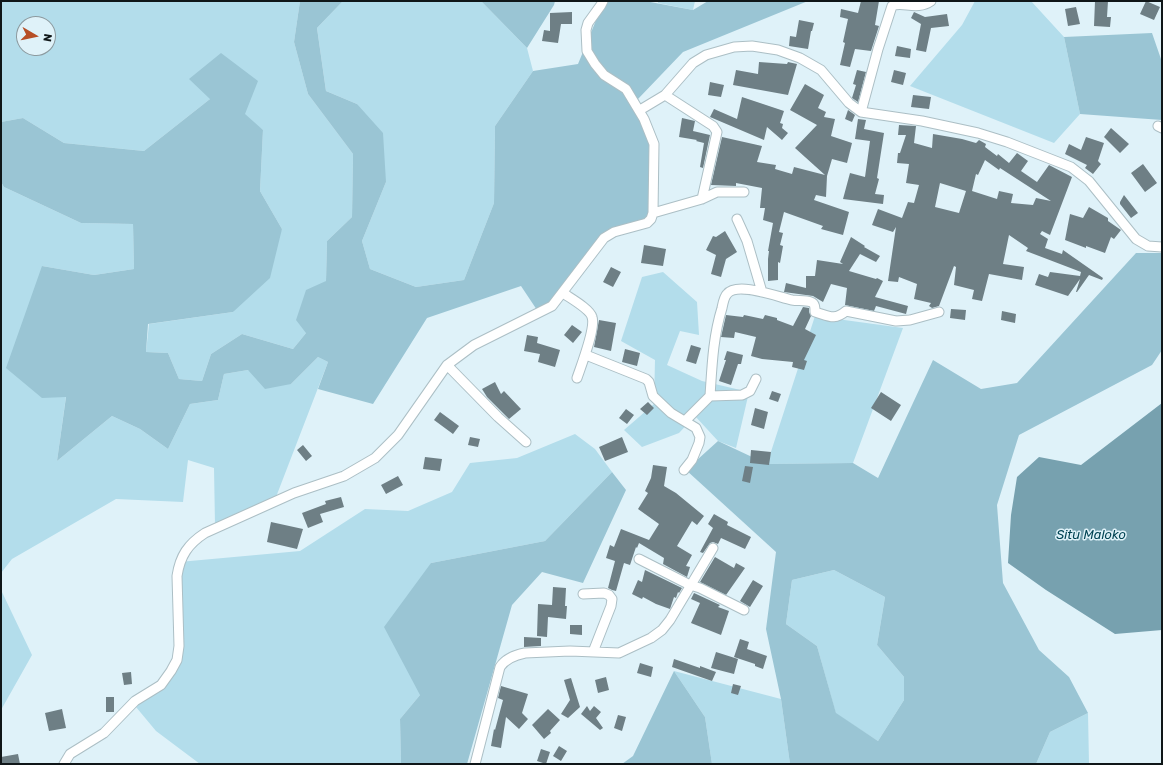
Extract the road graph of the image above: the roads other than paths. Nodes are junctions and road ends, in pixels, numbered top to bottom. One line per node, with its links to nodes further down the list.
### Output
1 (603, 1): 4 (street)
2 (931, 1): 5 (street)
3 (665, 95): 4 (street); 5 (street); 7 (street)
4 (640, 110): 8 (street)
5 (861, 112): 10 (street)
6 (744, 192): 7 (street)
7 (702, 199): 8 (street)
8 (654, 213): 12 (street)
9 (737, 219): 11 (street)
10 (1162, 246)
11 (762, 292): 13 (street); 18 (street)
12 (563, 293): 14 (street); 15 (street)
13 (939, 312)
14 (586, 355): 16 (street); 19 (street)
15 (447, 366): 20 (street); 28 (street)
16 (577, 378)
17 (756, 379): 18 (street)
18 (710, 396): 19 (street)
19 (686, 421): 21 (street)
20 (526, 442)
21 (684, 470)
22 (713, 548): 24 (street)
23 (639, 559): 24 (street)
24 (690, 585): 26 (street); 27 (street)
25 (583, 594): 27 (street)
26 (744, 610)
27 (593, 652): 29 (street)
28 (64, 764)
29 (475, 764)

